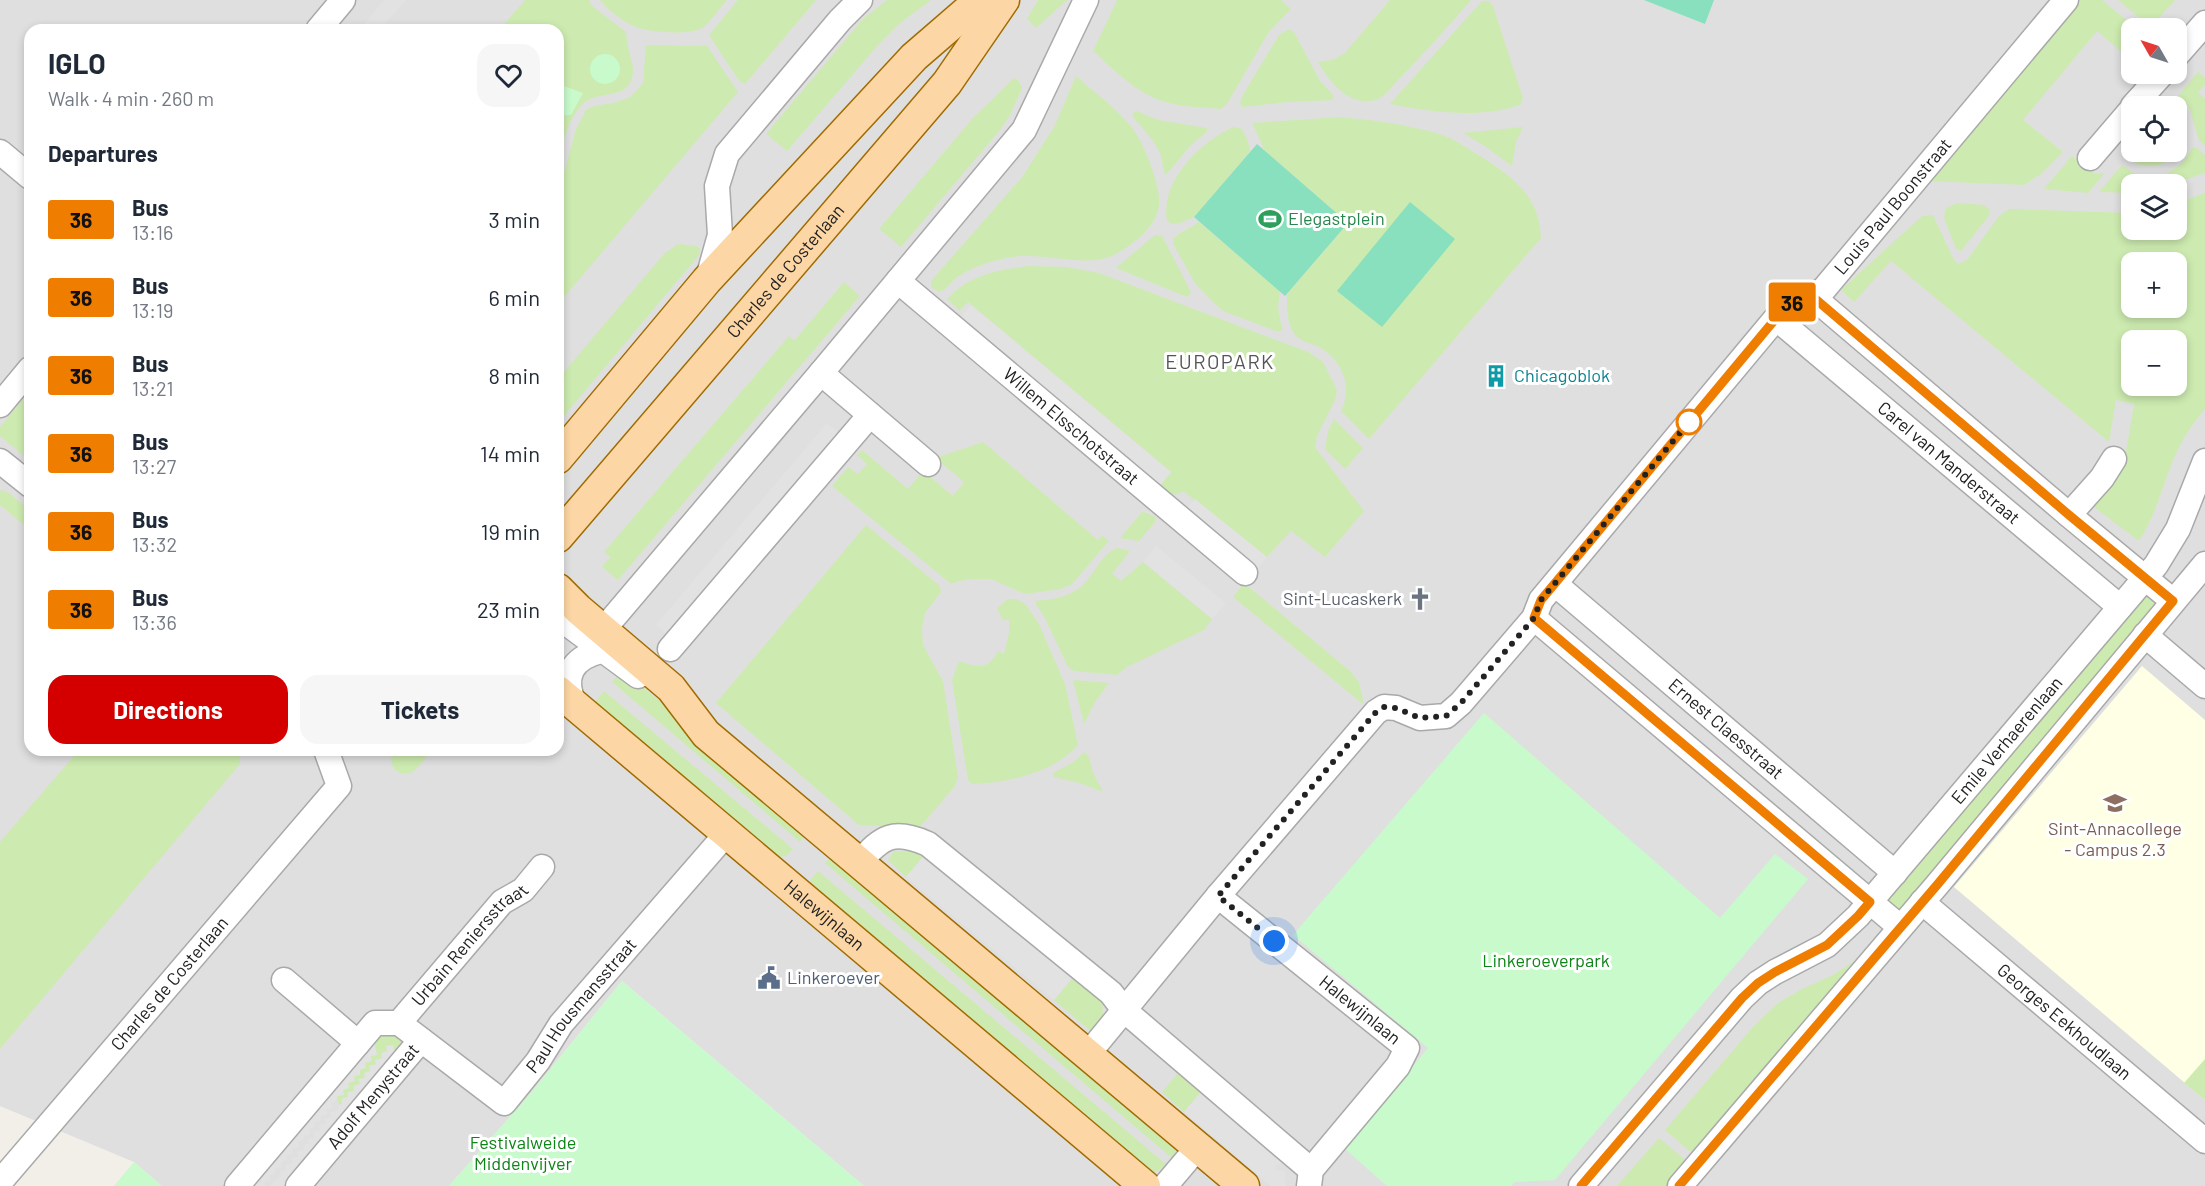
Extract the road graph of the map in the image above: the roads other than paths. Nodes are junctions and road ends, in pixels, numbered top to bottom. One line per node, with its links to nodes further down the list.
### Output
1 (343, 0): 8 (street)
2 (860, 0): 16 (street)
3 (980, 0): 16 (main road)
4 (1004, 0): 31 (main road, Charles de Costerlaan)
5 (1086, 0): 17 (street)
6 (2066, 0): 18 (street, Louis Paul Boonstraat)
7 (2205, 23): 9 (street)
8 (323, 24)
9 (2187, 43)
10 (2153, 84): 11 (street)
11 (2143, 96)
12 (2121, 121): 14 (street)
13 (0, 152): 15 (street)
14 (2090, 158)
15 (24, 172)
16 (707, 279): 24 (main road)
17 (898, 281): 20 (street); 33 (street, Willem Elsschotstraat)
18 (1813, 297): 19 (street, Louis Paul Boonstraat); 30 (street)
19 (1777, 319): 35 (street, Louis Paul Boonstraat); 38 (street, Carel van Manderstraat)
20 (821, 373): 23 (street); 42 (street)
21 (24, 376): 22 (street)
22 (0, 405)
23 (870, 415): 28 (street); 43 (street)
24 (564, 451)
25 (2114, 459): 30 (street)
26 (2205, 461): 34 (street, Emile Verhaerenlaan)
27 (1, 463): 29 (street)
28 (928, 464)
29 (24, 480)
30 (2069, 515): 34 (street)
31 (564, 530)
32 (2205, 564): 37 (street)
33 (1245, 573)
34 (2144, 578): 37 (street); 38 (street, Emile Verhaerenlaan)
35 (1555, 584): 39 (street, Louis Paul Boonstraat); 50 (street, Ernest Claesstraat)
36 (564, 596): 42 (main road)
37 (2173, 601): 41 (street)
38 (2120, 607): 50 (street, Emile Verhaerenlaan)
39 (1534, 618): 51 (street, Louis Paul Boonstraat); 52 (street)
40 (564, 620): 42 (street)
41 (2145, 635): 44 (street); 53 (street)
42 (602, 641): 45 (street); 48 (main road)
43 (670, 649)
44 (2205, 686)
45 (566, 698): 47 (main road, Halewijnlaan)
46 (328, 756): 64 (street, Charles de Costerlaan)
47 (727, 833): 58 (street, Paul Housmansstraat); 67 (main road, Halewijnlaan)
48 (860, 862): 56 (street, Halewijnlaan); 60 (main road)
49 (542, 867): 57 (street, Urbain Reniersstraat)
50 (1895, 873): 52 (street, Emile Verhaerenlaan)
51 (1218, 896): 56 (street, Louis Paul Boonstraat); 63 (street, Halewijnlaan)
52 (1870, 902): 54 (street); 70 (street, Emile Verhaerenlaan)
53 (1922, 902): 54 (street); 61 (street, Georges Eekhoudlaan)
54 (1900, 927): 71 (street)
55 (284, 980): 59 (street)
56 (1124, 1010): 60 (street, Louis Paul Boonstraat); 63 (street, Halewijnlaan)
57 (399, 1023): 58 (street, Adolf Menystraat); 59 (street, Adolf Menystraat)
58 (421, 1040): 66 (street, Adolf Menystraat)
59 (358, 1043): 65 (street, Adolf Menystraat)
60 (1088, 1054): 62 (main road)
61 (2205, 1141)
62 (1198, 1147): 68 (street); 69 (main road)
63 (1310, 1178)
64 (0, 1182)
65 (237, 1186)
66 (298, 1186)
67 (1145, 1186)
68 (1165, 1186)
69 (1244, 1186)
70 (1581, 1186)
71 (1680, 1186)

